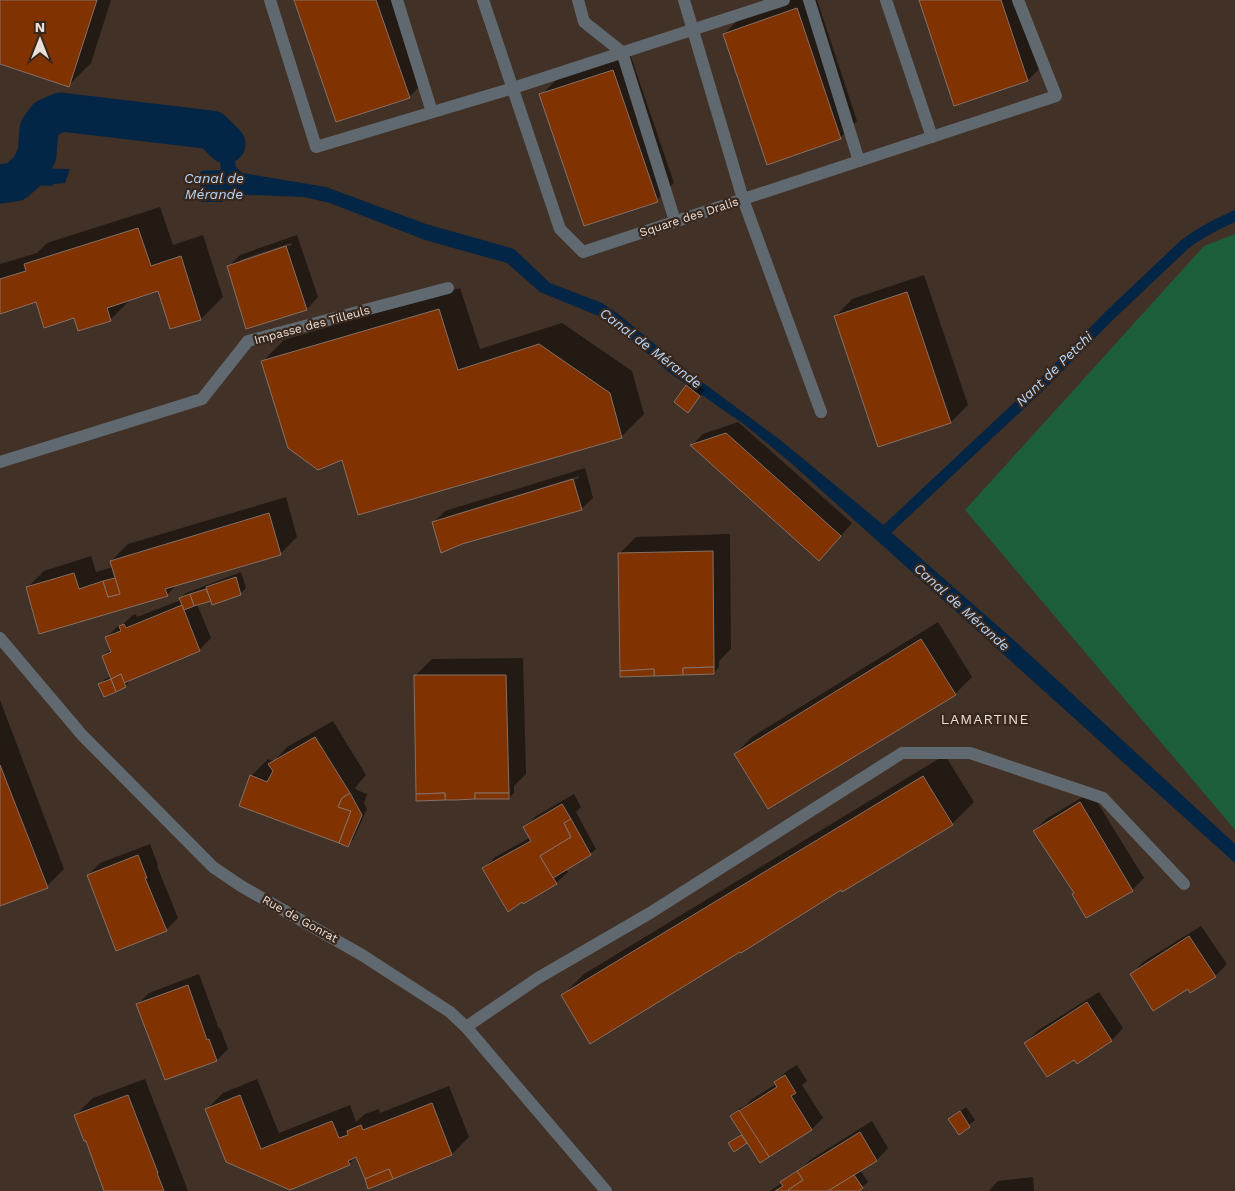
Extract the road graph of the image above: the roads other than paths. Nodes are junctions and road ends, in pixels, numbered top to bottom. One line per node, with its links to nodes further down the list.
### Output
1 (270, 0): 13 (street)
2 (397, 0): 13 (street)
3 (482, 0): 12 (street, Square des Dralis)
4 (578, 0): 11 (street)
5 (684, 0): 10 (street)
6 (784, 0): 10 (street)
7 (809, 0): 15 (street)
8 (886, 0): 14 (street)
9 (1018, 0): 14 (street, Square des Dralis)
10 (693, 29): 11 (street); 16 (street)
11 (622, 52): 12 (street); 17 (street)
12 (512, 88): 13 (street); 17 (street, Square des Dralis)
13 (432, 112)
14 (932, 137): 15 (street, Square des Dralis)
15 (859, 161): 16 (street, Square des Dralis)
16 (743, 199): 17 (street, Square des Dralis); 19 (street)
17 (675, 221)
18 (448, 288): 20 (street, Impasse des Tilleuls)
19 (821, 412)
20 (0, 462)
21 (0, 638): 23 (street, Rue de Gonrat)
22 (1184, 884): 23 (street)
23 (466, 1027): 24 (street, Rue de Gonrat)
24 (606, 1191)

